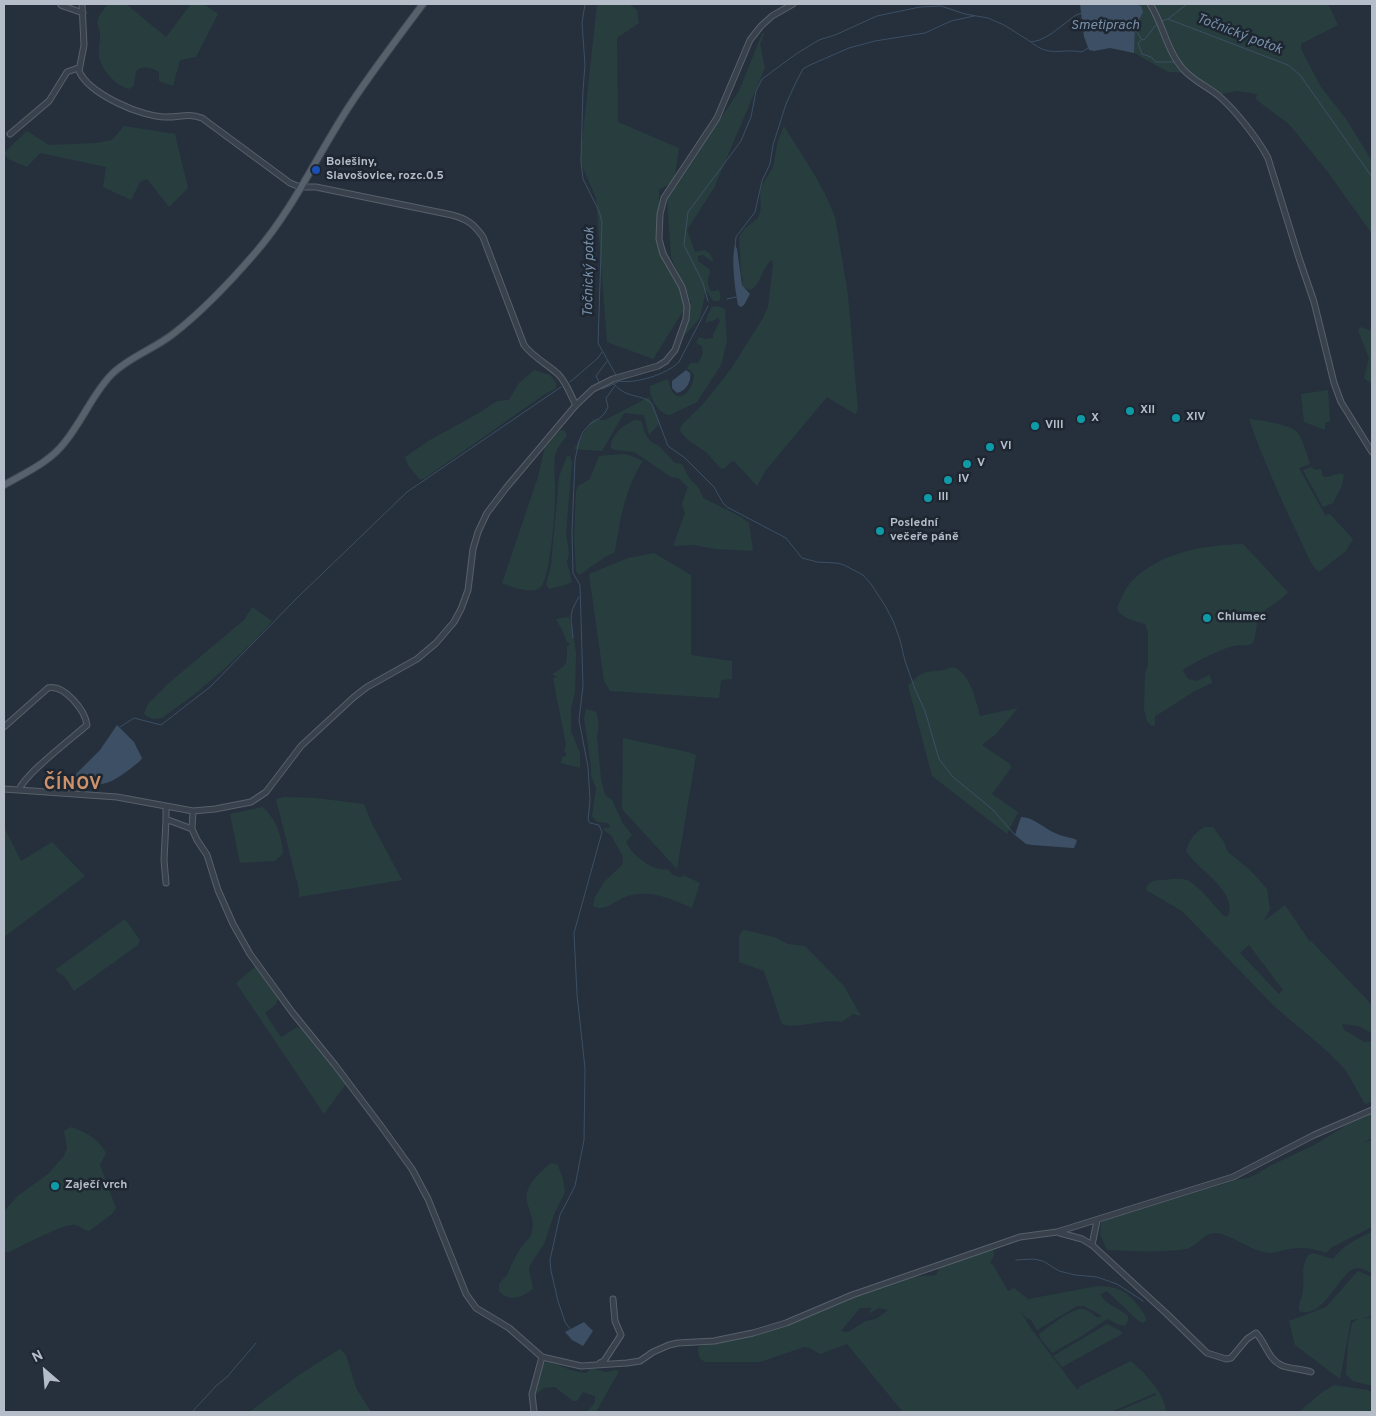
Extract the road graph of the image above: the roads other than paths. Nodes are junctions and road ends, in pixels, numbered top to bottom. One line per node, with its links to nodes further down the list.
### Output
1 (62, 4): 6 (street)
2 (82, 4): 6 (street)
3 (423, 4): 9 (main road)
4 (793, 4): 10 (street)
5 (1150, 4): 11 (street)
6 (83, 13): 7 (street)
7 (78, 68): 8 (street); 9 (street)
8 (10, 134)
9 (300, 187): 10 (street); 12 (main road)
10 (576, 405): 17 (street)
11 (1372, 452)
12 (4, 485)
13 (4, 727): 15 (street)
14 (4, 789): 15 (street)
15 (19, 790): 16 (street)
16 (166, 807): 17 (street); 18 (street)
17 (193, 811): 19 (street)
18 (166, 820): 19 (street); 20 (street)
19 (192, 829): 26 (street)
20 (166, 882)
21 (1372, 1110): 22 (street)
22 (1097, 1220): 23 (street); 24 (street)
23 (1057, 1232): 24 (street); 27 (street)
24 (1092, 1245): 28 (street)
25 (613, 1299): 27 (street)
26 (542, 1357): 27 (street); 29 (street)
27 (597, 1365)
28 (1310, 1372)
29 (534, 1412)

